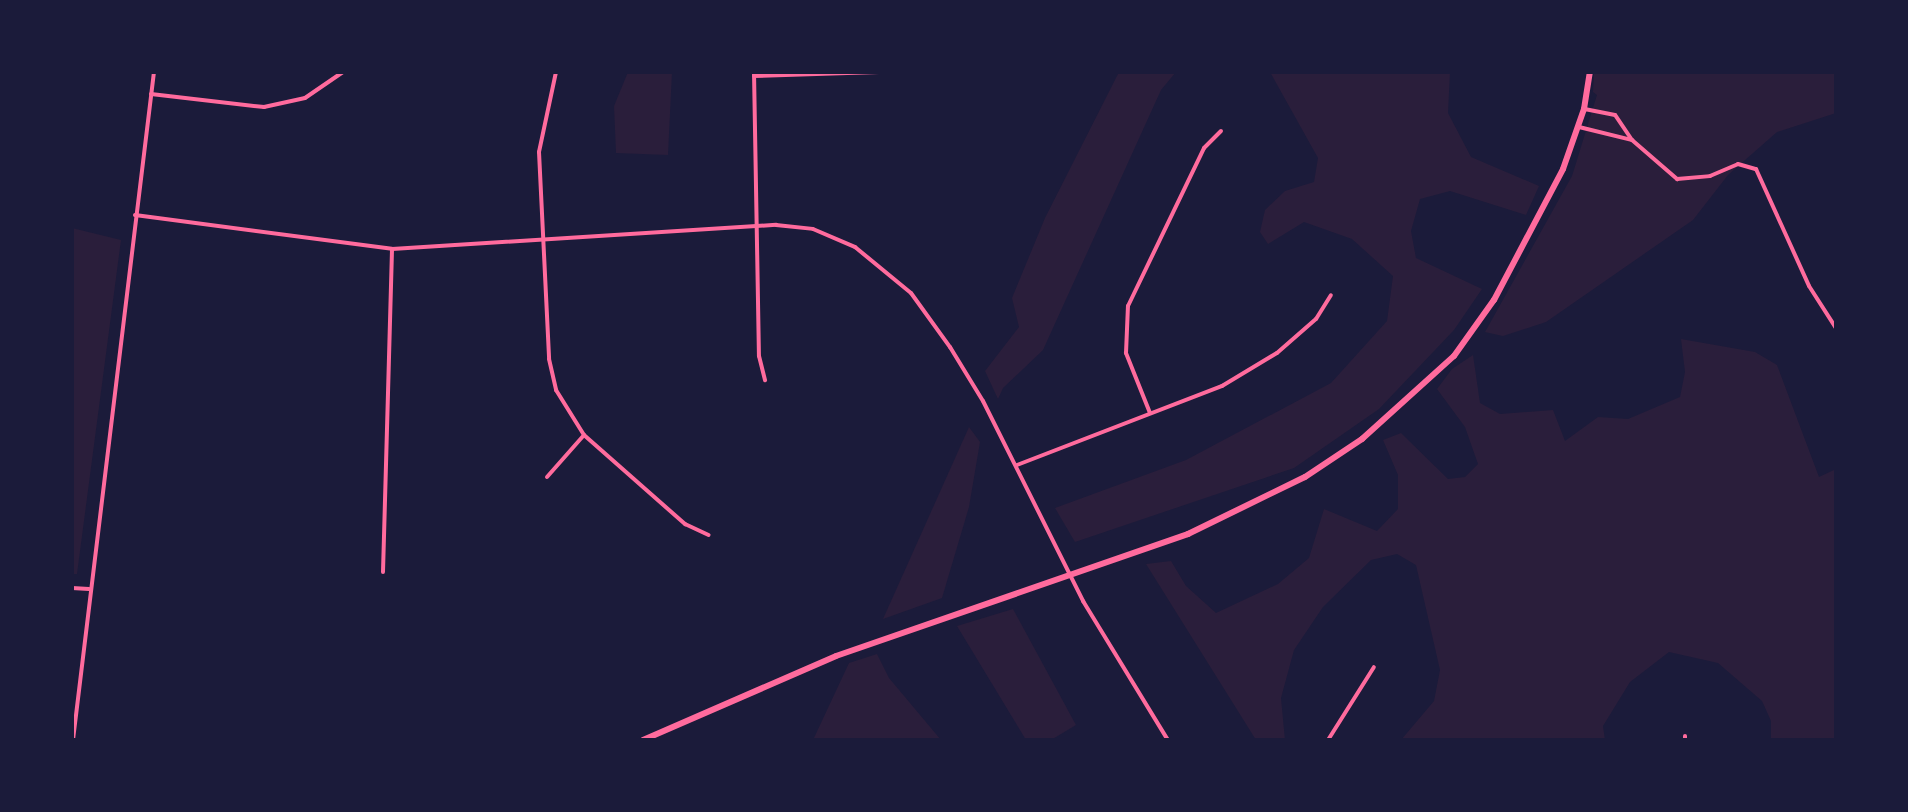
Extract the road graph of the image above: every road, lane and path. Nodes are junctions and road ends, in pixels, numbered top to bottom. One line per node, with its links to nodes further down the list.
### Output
1 (154, 72): 7 (street)
2 (343, 72): 7 (street)
3 (556, 72): 14 (street)
4 (879, 72): 6 (street)
5 (1590, 72): 8 (main road)
6 (754, 74): 13 (street)
7 (151, 94): 12 (street)
8 (1584, 109): 9 (main road); 11 (street)
9 (1579, 127): 11 (street); 25 (main road)
10 (1221, 131): 19 (street)
11 (1632, 140): 17 (street)
12 (135, 215): 15 (street); 27 (street)
13 (756, 226): 14 (street); 18 (street); 21 (street)
14 (544, 240): 15 (street); 20 (street)
15 (392, 249): 24 (street)
16 (1331, 295): 19 (street)
17 (1836, 328)
18 (765, 380)
19 (1150, 413): 21 (street)
20 (584, 435): 22 (street); 23 (street)
21 (1017, 465): 25 (street)
22 (547, 477)
23 (709, 535)
24 (383, 572)
25 (1071, 575): 30 (main road); 31 (street)
26 (72, 588): 27 (street)
27 (89, 589): 29 (street)
28 (1374, 667): 32 (street)
29 (73, 740)
30 (643, 740)
31 (1168, 740)
32 (1328, 740)

